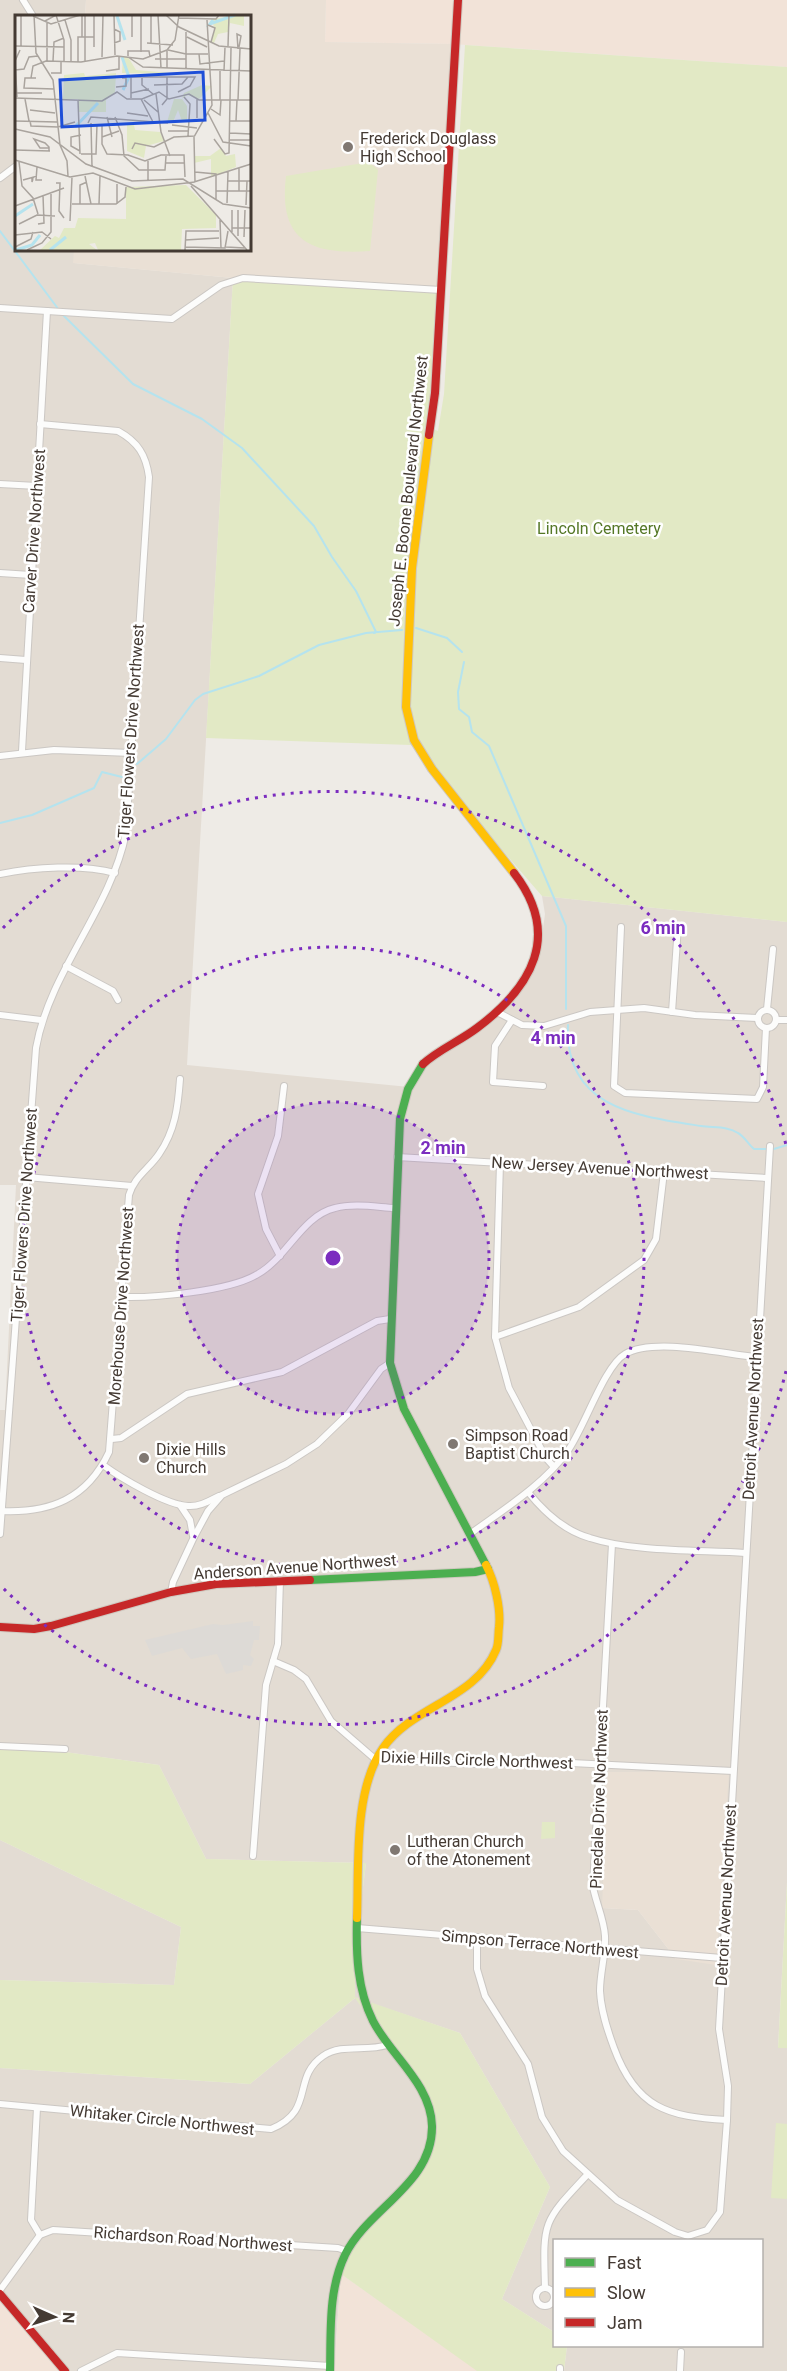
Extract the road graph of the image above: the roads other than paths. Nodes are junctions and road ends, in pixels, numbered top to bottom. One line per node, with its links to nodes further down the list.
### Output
1 (22, 0): 3 (street)
2 (458, 0): 6 (main road, Joseph E. Boone Boulevard Northwest)
3 (32, 15)
4 (15, 167): 5 (street)
5 (0, 178)
6 (441, 290): 8 (street); 29 (main road, Joseph E. Boone Boulevard Northwest)
7 (0, 308): 8 (street)
8 (47, 311): 9 (street, Carver Drive Northwest)
9 (40, 424): 11 (street, Carver Drive Northwest); 17 (street, Tiger Flowers Drive Northwest)
10 (0, 484): 11 (street)
11 (36, 486): 13 (street, Carver Drive Northwest)
12 (0, 573): 13 (street)
13 (31, 575): 15 (street, Carver Drive Northwest)
14 (0, 658): 15 (street)
15 (26, 660): 16 (street, Carver Drive Northwest)
16 (22, 751): 17 (street); 18 (street)
17 (131, 753): 19 (street, Tiger Flowers Drive Northwest)
18 (0, 756)
19 (115, 873): 20 (street); 24 (street, Tiger Flowers Drive Northwest)
20 (0, 874)
21 (678, 926): 28 (street)
22 (621, 927): 27 (street)
23 (773, 949): 26 (street)
24 (66, 966): 25 (street); 32 (street, Tiger Flowers Drive Northwest)
25 (118, 1000)
26 (767, 1009): 31 (street); 34 (street)
27 (618, 1010): 28 (street); 33 (street); 36 (street)
28 (672, 1012): 31 (street)
29 (499, 1013): 33 (street); 41 (main road, Joseph E. Boone Boulevard Northwest)
30 (0, 1015): 32 (street)
31 (757, 1018): 36 (street)
32 (41, 1020): 44 (street, Tiger Flowers Drive Northwest)
33 (512, 1020): 39 (street)
34 (776, 1020): 35 (street); 36 (street)
35 (787, 1020)
36 (766, 1028)
37 (180, 1079): 46 (street, Morehouse Drive Northwest)
38 (284, 1086): 48 (street)
39 (543, 1086)
40 (770, 1146): 45 (street, Detroit Avenue Northwest)
41 (397, 1157): 42 (street, New Jersey Avenue Northwest); 47 (main road, Joseph E. Boone Boulevard Northwest)
42 (500, 1163): 43 (street, New Jersey Avenue Northwest); 51 (street)
43 (664, 1172): 45 (street, New Jersey Avenue Northwest); 51 (street)
44 (26, 1177): 46 (street); 60 (street, Tiger Flowers Drive Northwest)
45 (767, 1178): 52 (street, Detroit Avenue Northwest)
46 (132, 1186): 49 (street, Morehouse Drive Northwest)
47 (394, 1208): 48 (street); 50 (main road, Joseph E. Boone Boulevard Northwest)
48 (280, 1256): 49 (street)
49 (122, 1297): 54 (street, Morehouse Drive Northwest)
50 (390, 1319): 53 (main road, Joseph E. Boone Boulevard Northwest); 54 (street)
51 (495, 1337): 56 (street)
52 (756, 1357): 56 (street); 65 (street, Detroit Avenue Northwest)
53 (390, 1363): 58 (street); 62 (main road, Joseph E. Boone Boulevard Northwest)
54 (112, 1439): 55 (street, Morehouse Drive Northwest)
55 (103, 1465): 59 (street); 60 (street)
56 (555, 1467): 57 (street)
57 (528, 1492): 62 (street); 64 (street)
58 (222, 1495): 59 (street); 63 (street)
59 (179, 1505): 63 (street)
60 (2, 1511): 61 (street, Tiger Flowers Drive Northwest)
61 (0, 1534)
62 (470, 1534): 66 (main road, Joseph E. Boone Boulevard Northwest)
63 (194, 1537): 68 (street)
64 (612, 1544): 65 (street); 74 (street, Pinedale Drive Northwest)
65 (745, 1553): 75 (street, Detroit Avenue Northwest)
66 (488, 1569): 67 (main road, Anderson Avenue Northwest); 73 (main road, Joseph E. Boone Boulevard Northwest)
67 (280, 1580): 68 (main road, Anderson Avenue Northwest); 70 (street)
68 (171, 1592): 69 (main road, Anderson Avenue Northwest)
69 (0, 1627)
70 (273, 1661): 73 (street, Dixie Hills Circle Northwest); 76 (street)
71 (0, 1746): 72 (street)
72 (65, 1749)
73 (375, 1759): 74 (street, Dixie Hills Circle Northwest); 77 (main road, Joseph E. Boone Boulevard Northwest)
74 (599, 1764): 75 (street, Dixie Hills Circle Northwest); 79 (street, Pinedale Drive Northwest)
75 (733, 1771): 80 (street, Detroit Avenue Northwest)
76 (253, 1856)
77 (357, 1928): 78 (street, Simpson Terrace Northwest); 81 (main road, Joseph E. Boone Boulevard Northwest)
78 (477, 1937): 79 (street, Simpson Terrace Northwest); 85 (street, Detroit Avenue Northwest)
79 (604, 1950): 80 (street, Simpson Terrace Northwest); 84 (street, Pinedale Drive Northwest)
80 (722, 1958): 84 (street, Detroit Avenue Northwest)
81 (387, 2045): 83 (street, Whitaker Circle Northwest); 87 (main road, Joseph E. Boone Boulevard Northwest)
82 (0, 2104): 83 (street, Whitaker Circle Northwest)
83 (37, 2108): 86 (street)
84 (727, 2120): 85 (street, Detroit Avenue Northwest)
85 (587, 2175): 88 (street)
86 (40, 2235): 87 (street, Richardson Road Northwest); 89 (street)
87 (347, 2251): 91 (main road, Joseph E. Boone Boulevard Northwest)
88 (544, 2288)
89 (0, 2292): 92 (main road)
90 (681, 2352): 94 (street)
91 (330, 2369): 93 (street)
92 (65, 2371)
93 (81, 2371)
94 (680, 2371)

